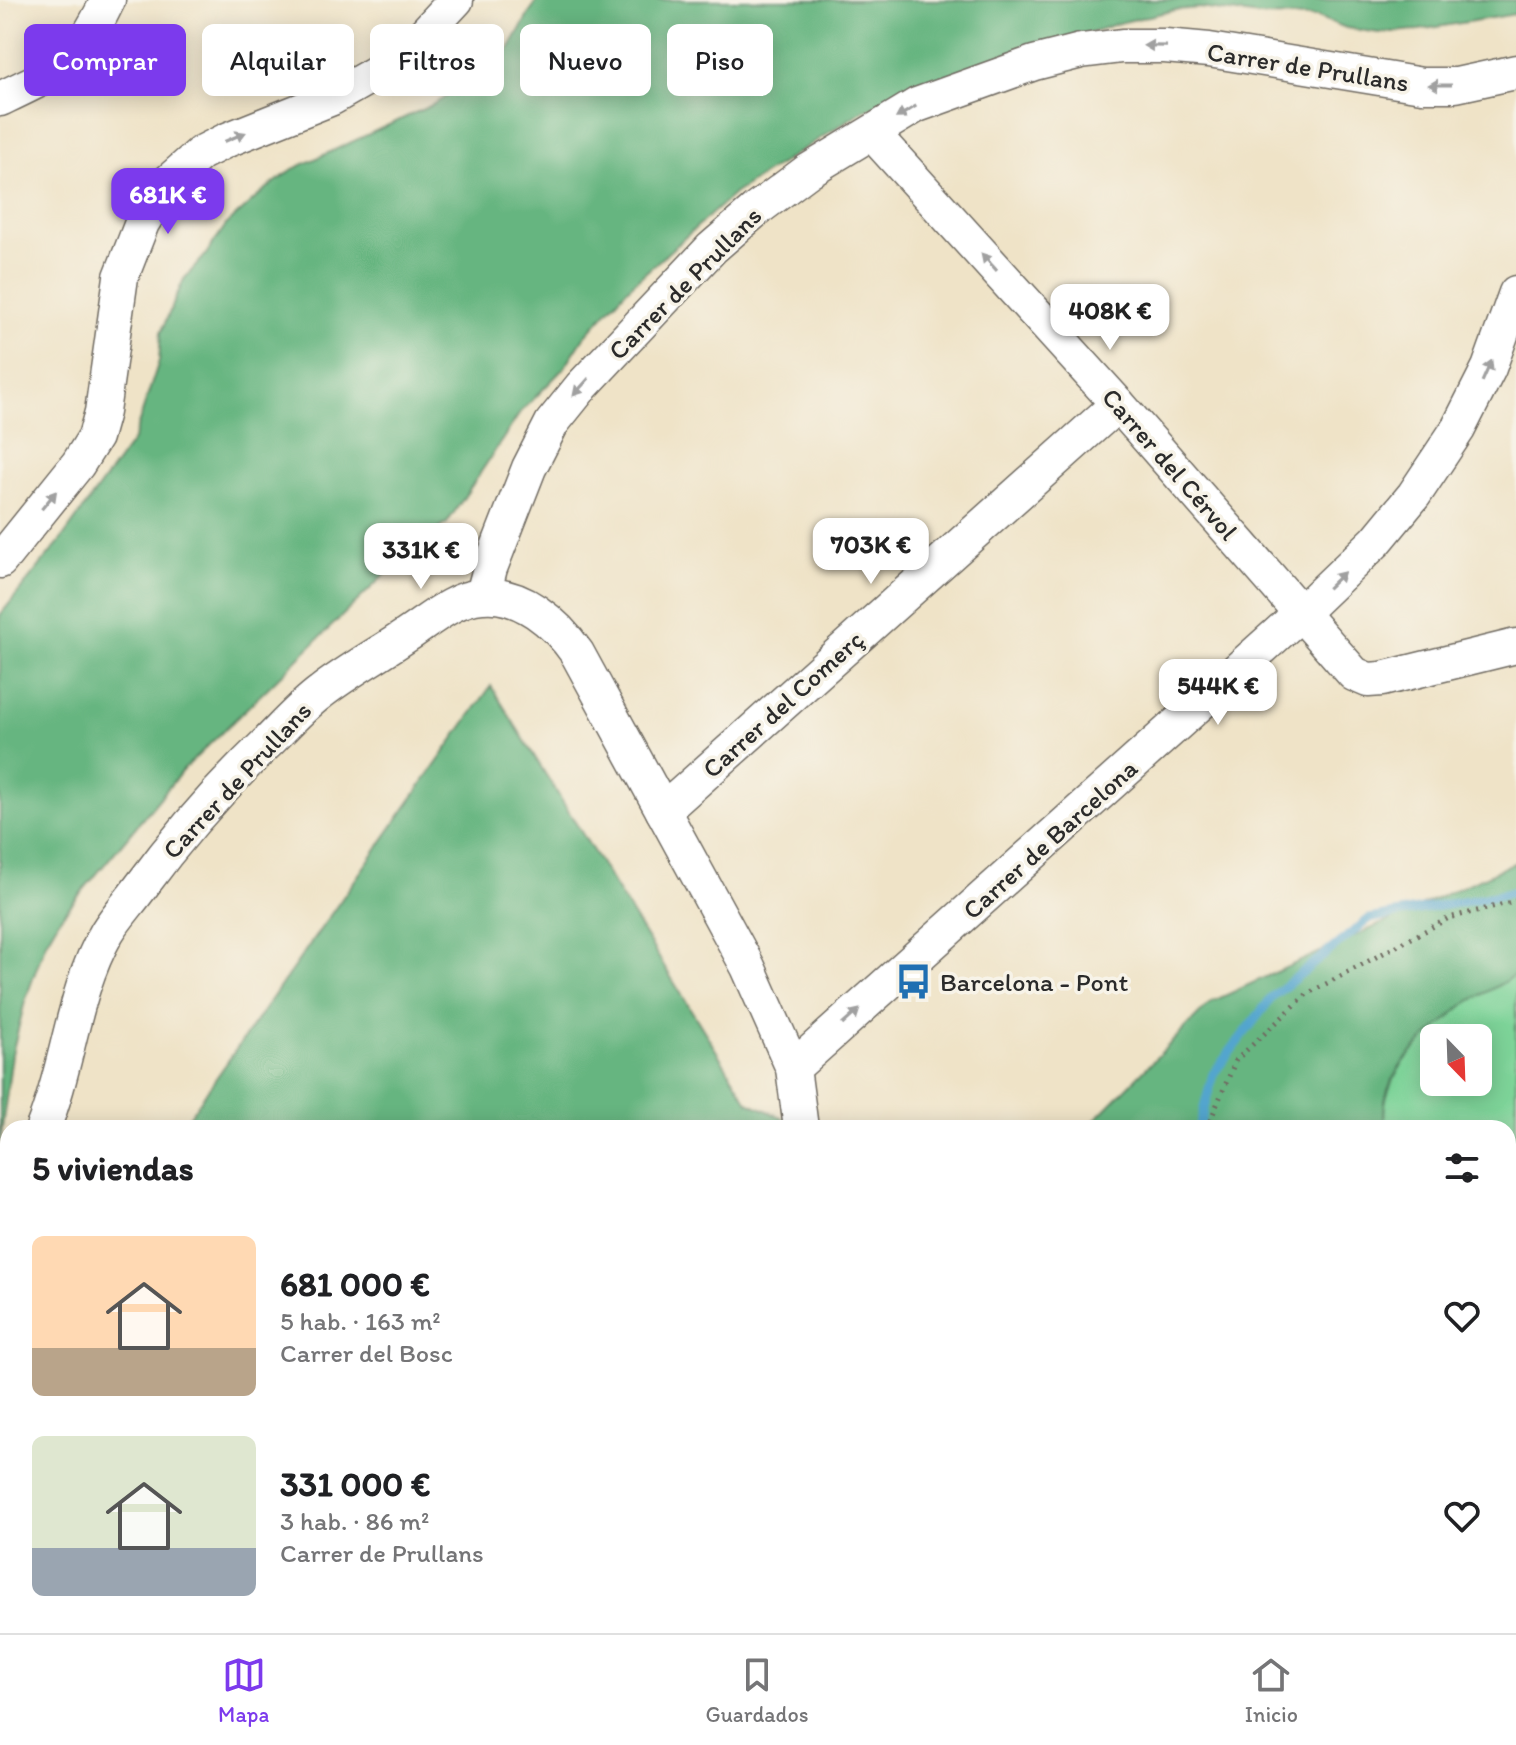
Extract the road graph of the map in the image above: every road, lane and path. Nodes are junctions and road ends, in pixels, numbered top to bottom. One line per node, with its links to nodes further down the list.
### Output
1 (108, 0): 4 (street)
2 (456, 0): 8 (street, one-way to 2)
3 (1516, 72): 5 (street, Carrer de Prullans, one-way to 5)
4 (0, 99)
5 (872, 133): 7 (street, Carrer del Cérvol, one-way to 5); 9 (street, Carrer de Prullans, one-way to 9)
6 (1516, 293): 10 (street, Carrer de Barcelona, one-way to 6)
7 (1118, 404): 10 (street, Carrer del Cérvol); 12 (street, Carrer del Comerç)
8 (0, 561)
9 (483, 595): 12 (street); 15 (street, Carrer de Prullans)
10 (1301, 613): 11 (street, Carrer del Cérvol); 14 (street, Carrer de Barcelona, one-way to 10)
11 (1516, 646)
12 (663, 811): 14 (street)
13 (1516, 901): 17 (path)
14 (793, 1068): 16 (street)
15 (46, 1120)
16 (800, 1120)
17 (1210, 1120)

